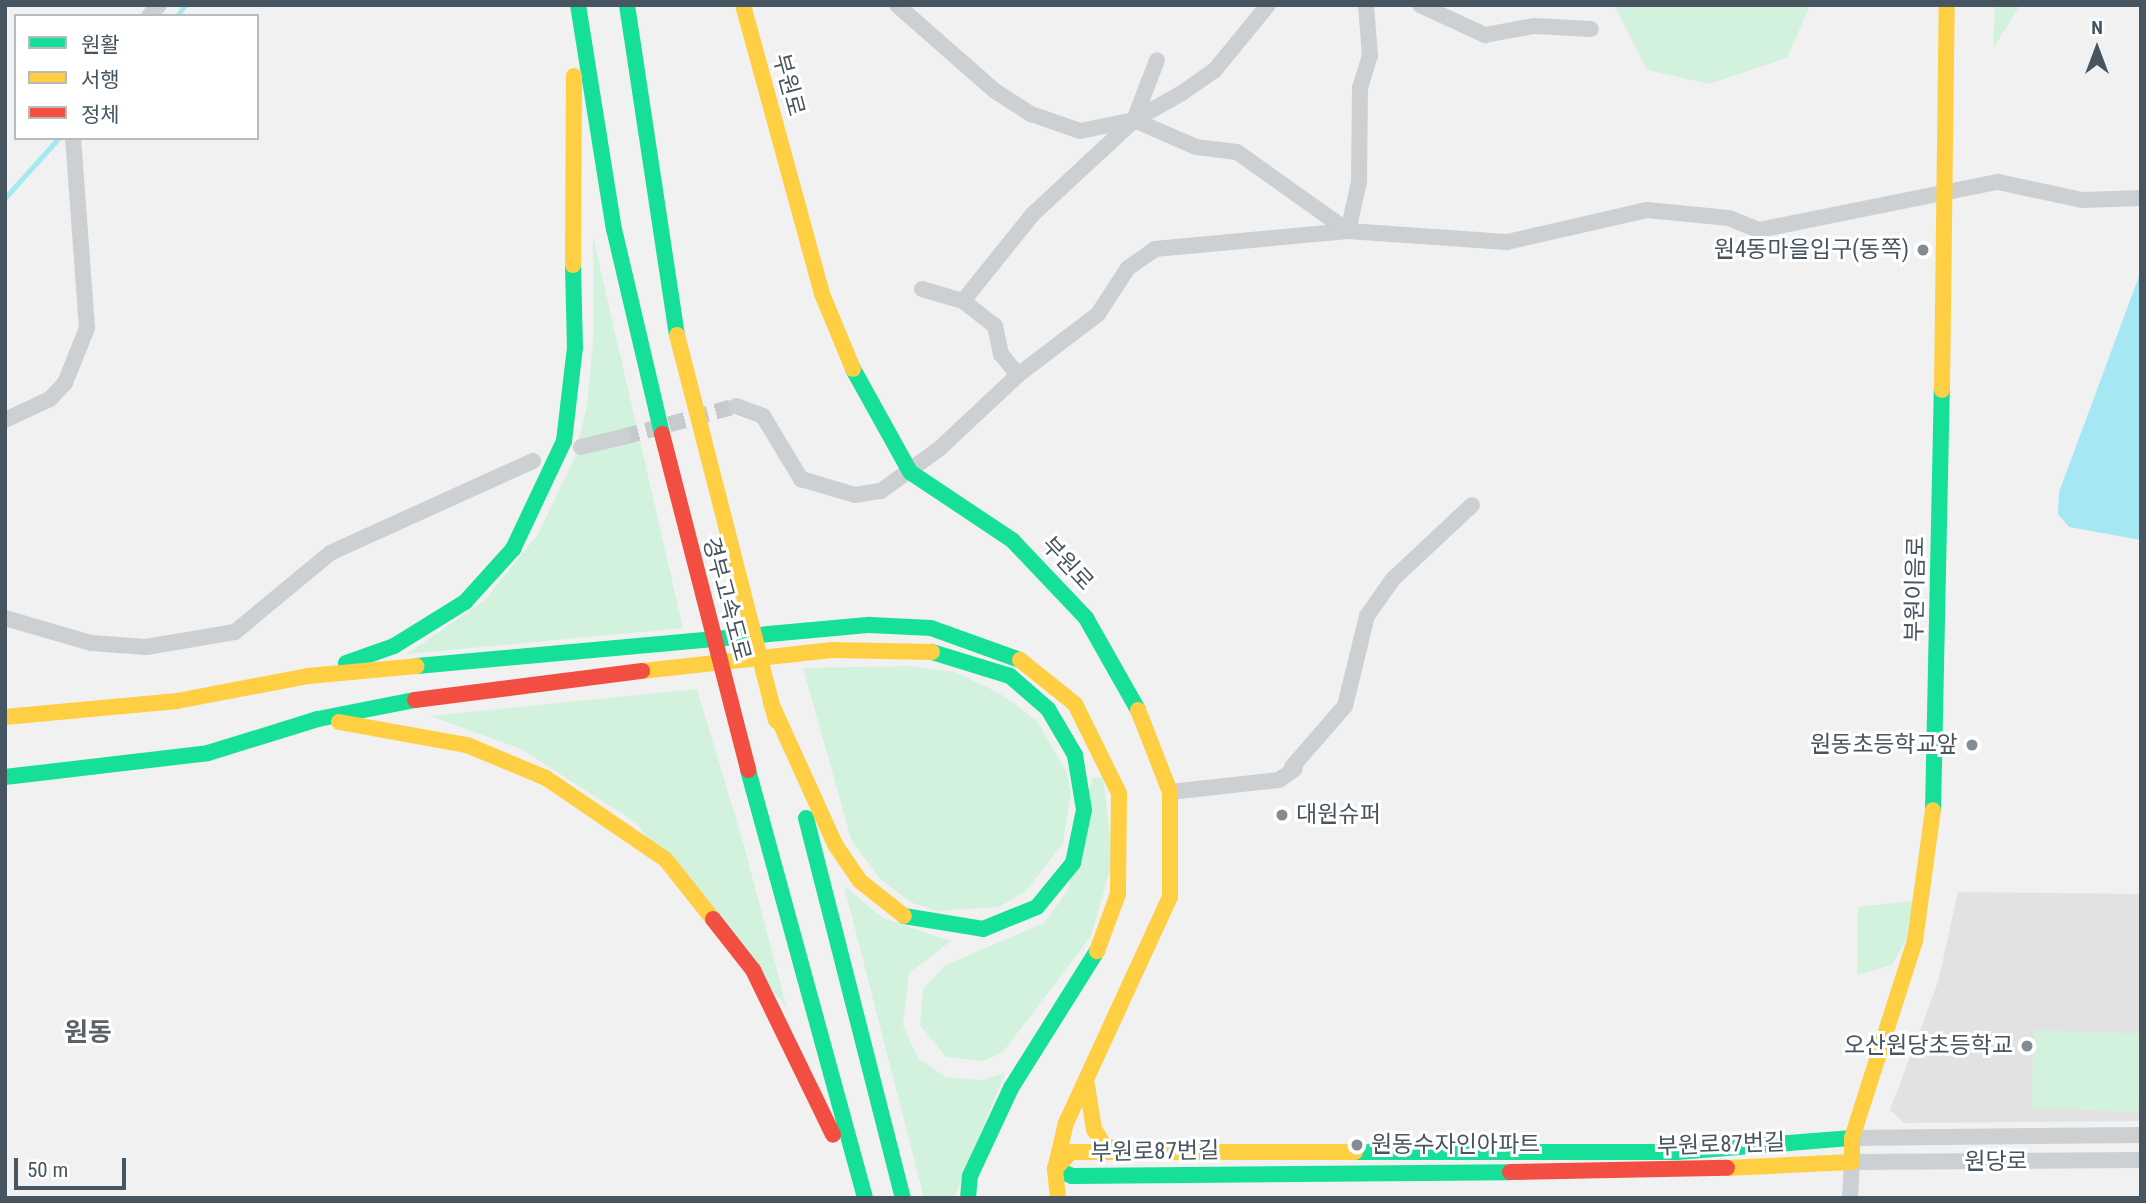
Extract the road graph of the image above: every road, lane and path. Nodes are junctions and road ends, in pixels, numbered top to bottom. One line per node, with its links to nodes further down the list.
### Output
1 (578, 5): 10 (main road, 경부고속도로)
2 (627, 5): 29 (main road, 경부고속도로)
3 (743, 5): 25 (main road, 부원로)
4 (897, 5): 12 (street)
5 (1268, 5): 12 (street)
6 (1366, 5): 16 (street)
7 (1420, 5): 9 (street)
8 (1947, 5): 14 (main road, 부원이음로)
9 (1591, 29)
10 (579, 30): 28 (main road); 43 (main road, 경부고속도로)
11 (1157, 60): 12 (street)
12 (1134, 120): 16 (street); 18 (street)
13 (73, 140): 21 (street)
14 (1944, 190): 15 (street); 16 (street); 36 (main road, 부원이음로)
15 (2141, 198)
16 (1348, 231): 19 (street)
17 (922, 289): 18 (street)
18 (963, 300): 19 (street)
19 (1018, 375): 25 (street)
20 (736, 406): 25 (street)
21 (5, 420)
22 (623, 437): 23 (street)
23 (581, 447)
24 (533, 461): 27 (street)
25 (910, 472): 33 (main road, 부원로)
26 (1472, 505): 33 (street)
27 (5, 618)
28 (308, 676): 30 (main road); 45 (main road)
29 (771, 703): 31 (main road); 44 (main road, 경부고속도로)
30 (5, 717)
31 (318, 719): 32 (main road); 43 (main road)
32 (5, 777)
33 (1170, 792): 34 (main road, 부원로)
34 (1087, 1077): 37 (main road); 41 (main road, 부원로)
35 (2141, 1135): 36 (street, 원당로)
36 (1852, 1138): 38 (main road, 부원로87번길); 40 (main road, 부원이음로)
37 (1123, 1152): 38 (main road, 부원로87번길); 41 (main road, 부원로87번길)
38 (1469, 1152): 42 (main road)
39 (2141, 1160): 40 (street, 원당로)
40 (1852, 1162): 42 (main road, 부원로87번길); 47 (street)
41 (1055, 1169): 42 (main road, 부원로87번길); 46 (main road, 부원로)
42 (1469, 1171)
43 (862, 1198)
44 (903, 1198)
45 (968, 1198)
46 (1058, 1198)
47 (1850, 1198)

